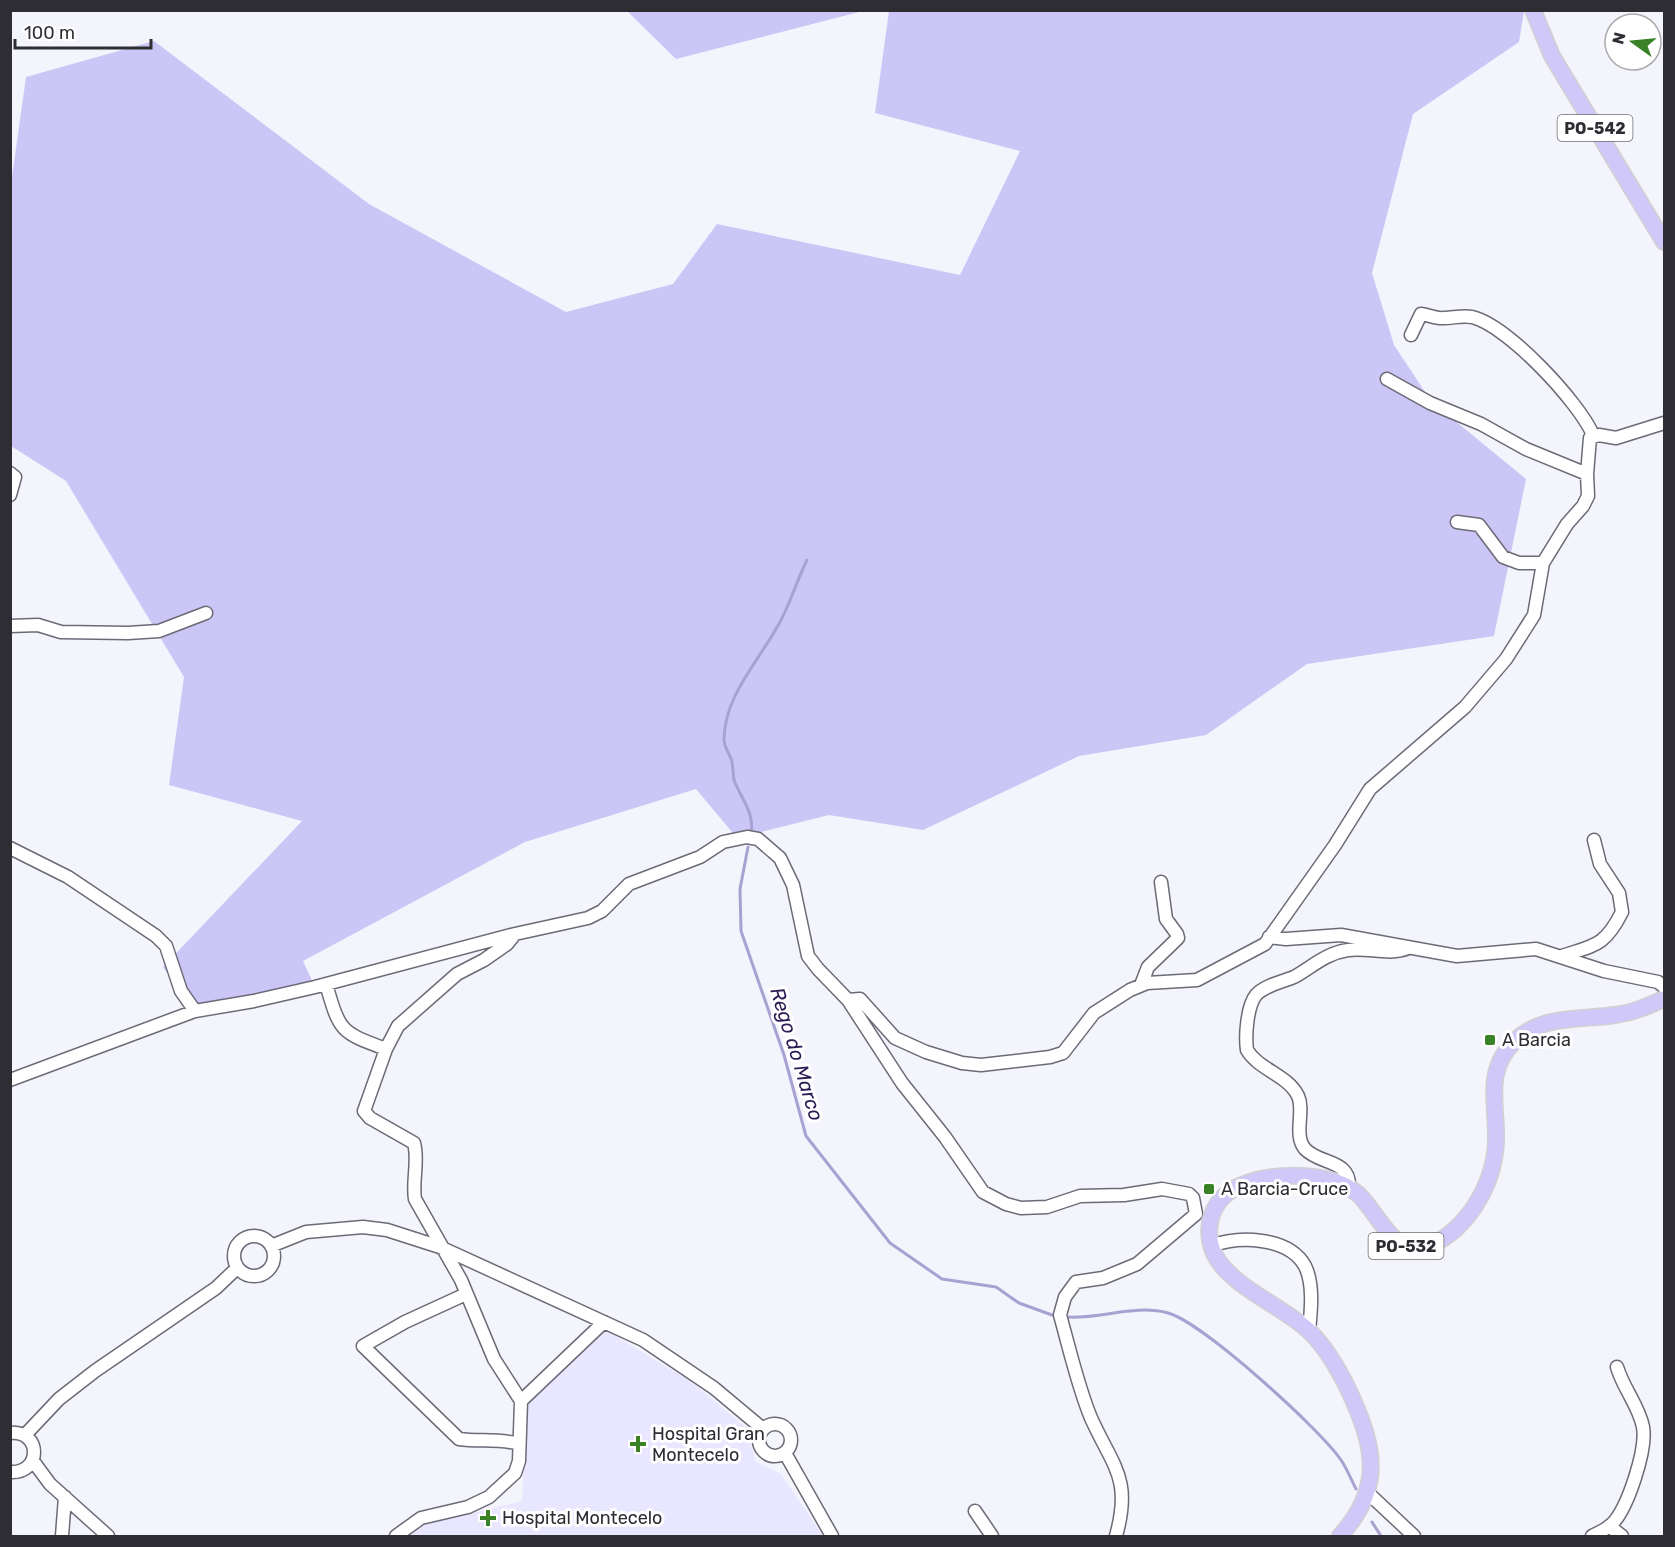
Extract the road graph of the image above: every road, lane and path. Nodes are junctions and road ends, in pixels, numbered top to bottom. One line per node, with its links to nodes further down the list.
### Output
1 (1533, 10): 2 (main road, PO-542)
2 (1665, 243)
3 (1412, 335): 6 (street)
4 (1387, 379): 8 (street)
5 (1665, 423): 6 (street)
6 (1593, 435): 8 (street)
7 (10, 473): 9 (street)
8 (1587, 474): 11 (street)
9 (10, 495)
10 (1457, 522): 11 (street)
11 (1543, 563): 18 (street)
12 (206, 613): 13 (street)
13 (10, 626)
14 (1594, 840): 20 (street)
15 (10, 848): 26 (street)
16 (1161, 882): 22 (street)
17 (515, 934): 21 (street); 25 (street); 27 (street)
18 (1269, 938): 19 (street); 22 (street)
19 (1408, 948): 20 (street); 29 (street)
20 (1562, 956): 23 (street)
21 (326, 984): 26 (street); 27 (street)
22 (1141, 985): 25 (street)
23 (1665, 987)
24 (1665, 999): 29 (main road, PO-532)
25 (849, 1000): 56 (street)
26 (195, 1011): 28 (street)
27 (386, 1049): 31 (street)
28 (10, 1080)
29 (1349, 1188): 32 (main road, PO-532)
30 (271, 1246): 31 (street); 33 (street); 33 (street)
31 (440, 1246): 34 (street); 35 (street)
32 (1211, 1246): 36 (main road); 36 (street)
33 (237, 1268): 41 (street)
34 (466, 1294): 38 (street); 42 (street)
35 (604, 1322): 38 (street); 39 (street)
36 (1309, 1331): 47 (main road)
37 (1617, 1367): 50 (street)
38 (521, 1401): 42 (street)
39 (763, 1429): 43 (street); 43 (street)
40 (10, 1433): 41 (street)
41 (25, 1435): 44 (street)
42 (519, 1444): 53 (street)
43 (784, 1453): 54 (street)
44 (33, 1461): 45 (street); 46 (street)
45 (17, 1471): 46 (street)
46 (50, 1484): 48 (street)
47 (1368, 1493): 57 (main road); 58 (street)
48 (65, 1497): 51 (street); 52 (street)
49 (975, 1511): 55 (street)
50 (1609, 1526): 59 (street); 60 (street)
51 (62, 1536)
52 (108, 1536)
53 (396, 1536)
54 (832, 1536)
55 (992, 1536)
56 (1116, 1536)
57 (1340, 1536)
58 (1414, 1536)
59 (1592, 1536)
60 (1622, 1536)

